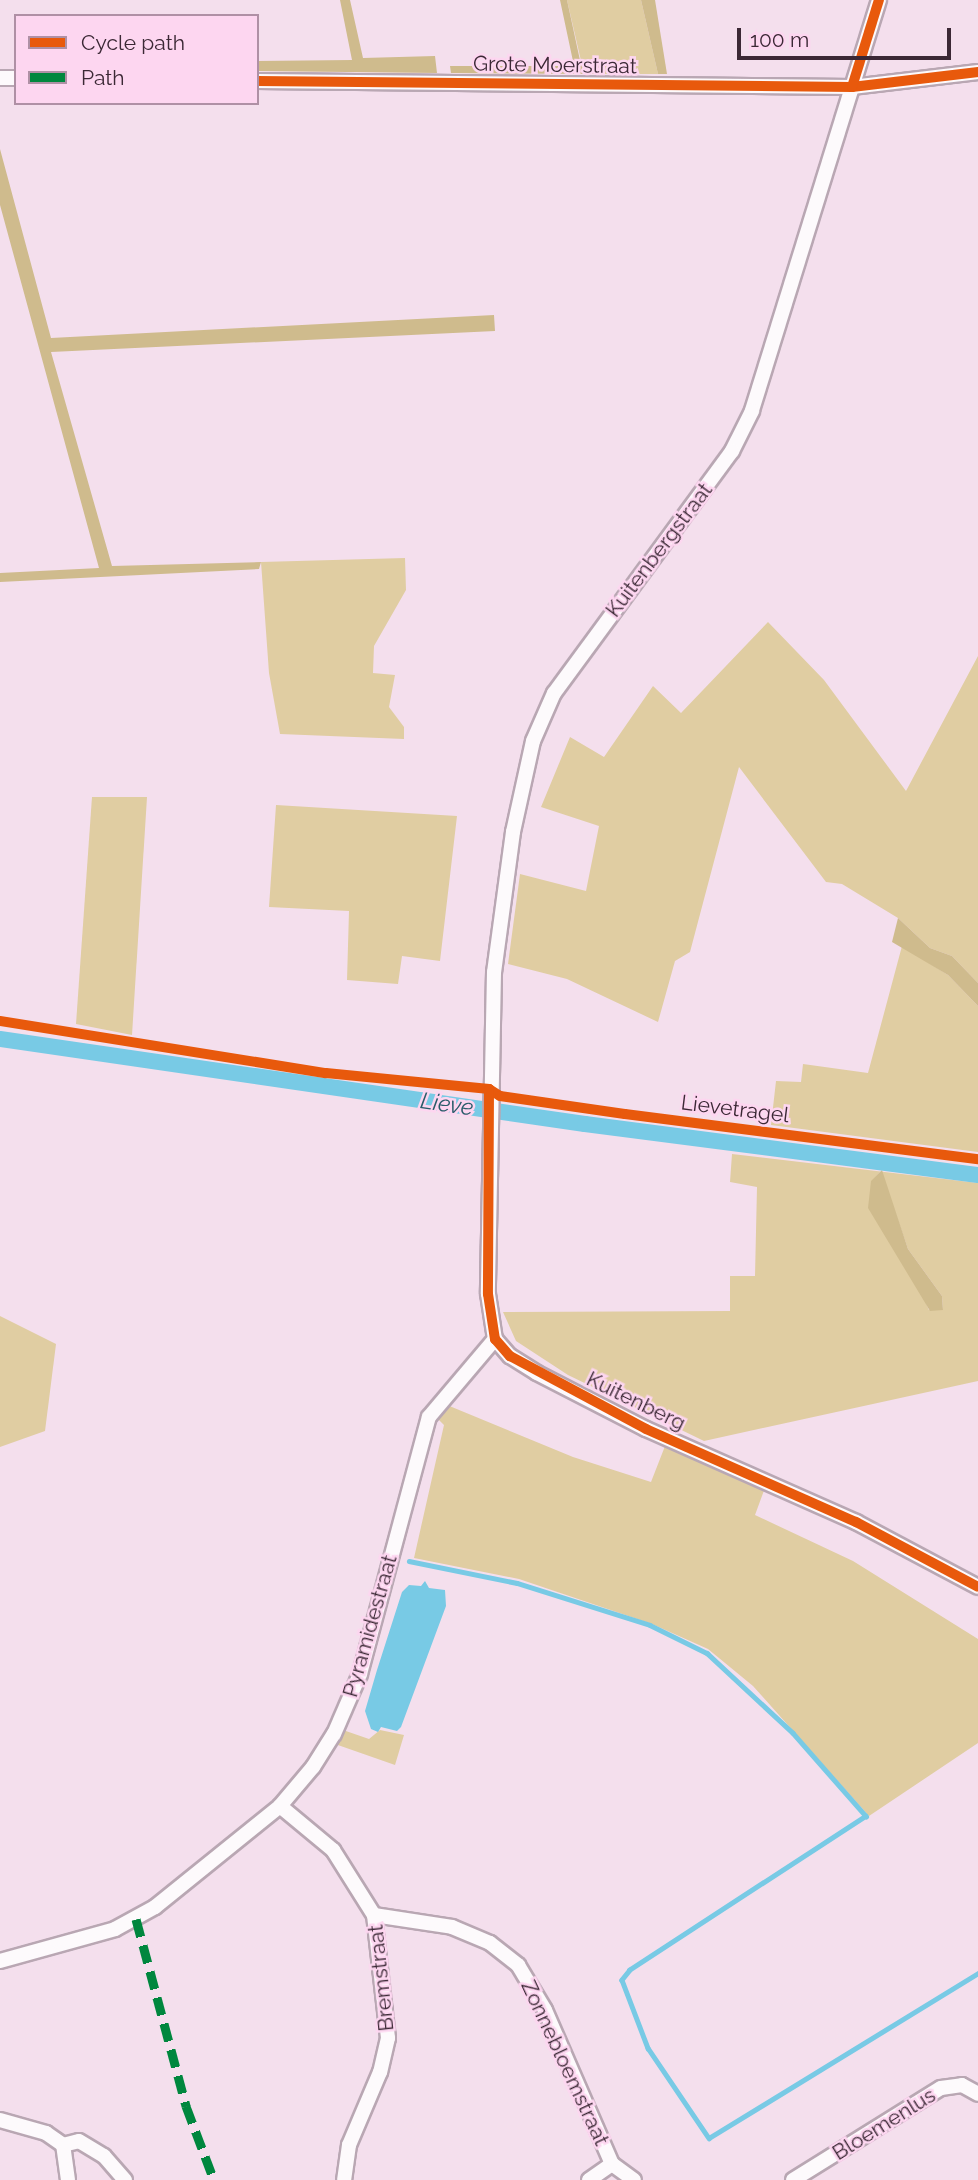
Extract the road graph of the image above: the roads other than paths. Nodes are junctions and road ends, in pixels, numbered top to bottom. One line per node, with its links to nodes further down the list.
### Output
1 (879, 0): 4 (street, Kuitenbergstraat)
2 (978, 72): 4 (street, Grote Moerstraat)
3 (259, 80): 4 (street, Grote Moerstraat)
4 (852, 87): 5 (street, Kuitenbergstraat)
5 (495, 1339): 6 (street, Kuitenberg); 7 (street, Pyramidestraat)
6 (978, 1587)
7 (280, 1806): 8 (street, Bremstraat); 9 (street, Pyramidestraat)
8 (374, 1915): 13 (street, Zonnebloemstraat); 16 (street, Bremstraat)
9 (0, 1961)
10 (978, 2094): 19 (street, Bloemenlus)
11 (0, 2120): 12 (street)
12 (63, 2145): 14 (street); 15 (street)
13 (612, 2164): 17 (street); 18 (street, Zonnebloemstraat)
14 (68, 2180)
15 (125, 2180)
16 (344, 2180)
17 (589, 2180)
18 (634, 2180)
19 (793, 2180)

